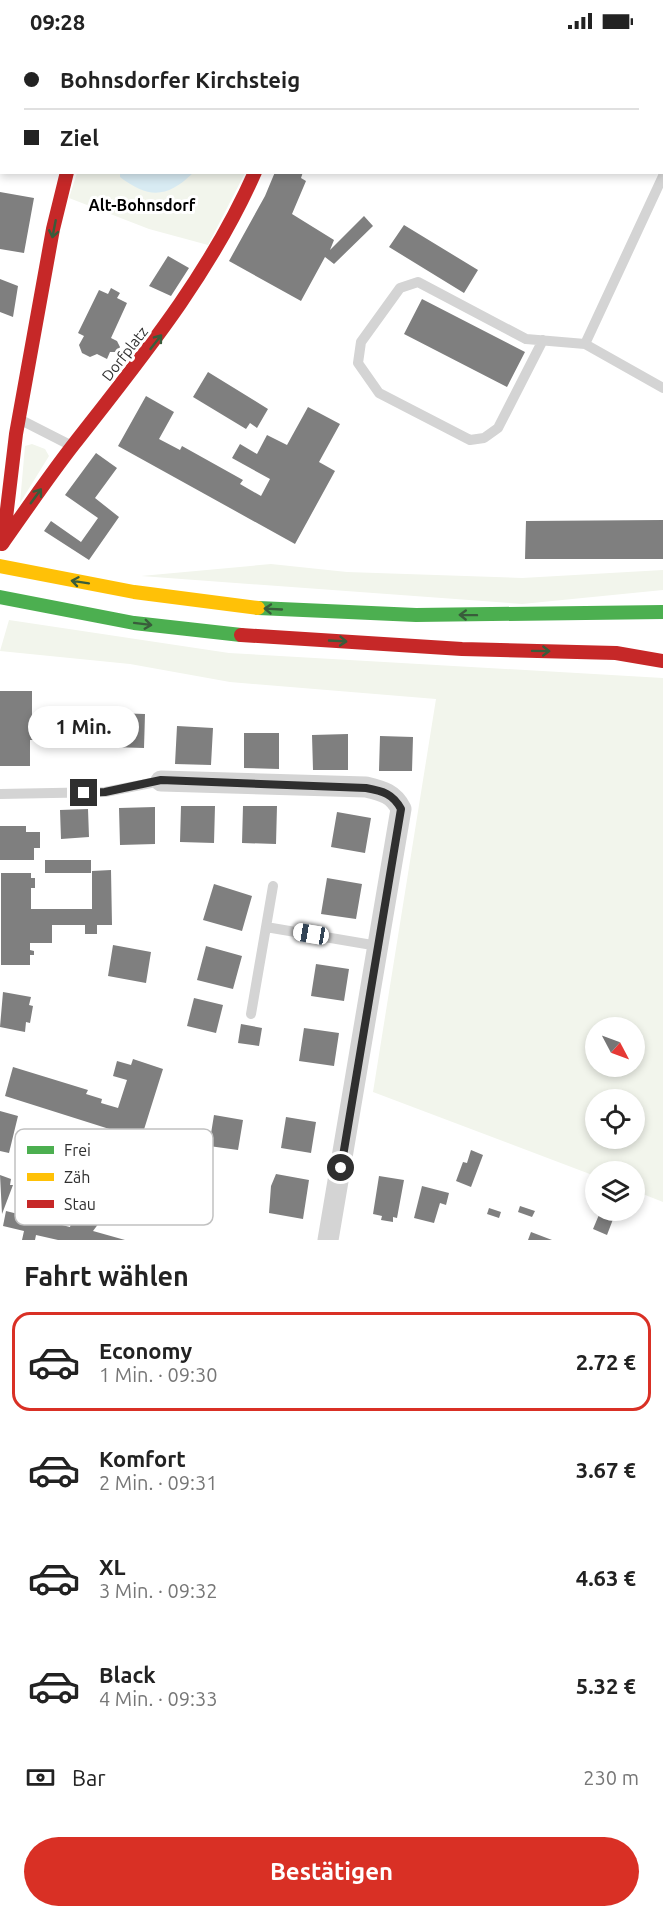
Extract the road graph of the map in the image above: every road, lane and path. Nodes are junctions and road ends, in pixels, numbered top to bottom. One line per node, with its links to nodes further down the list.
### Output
1 (67, 174): 7 (main road, Dorfplatz, one-way to 7)
2 (254, 174): 8 (main road, Dorfplatz, one-way to 2)
3 (663, 176): 5 (lane)
4 (543, 340): 4 (lane); 5 (lane)
5 (585, 344): 6 (lane)
6 (663, 388)
7 (19, 419): 8 (lane); 9 (main road, Dorfplatz)
8 (72, 447): 9 (main road, Dorfplatz, one-way to 8)
9 (1, 549)
10 (0, 566): 12 (main road, one-way to 10)
11 (0, 597): 14 (main road, one-way to 14)
12 (663, 612)
13 (663, 645): 14 (main road)
14 (616, 653): 15 (main road)
15 (663, 661)
16 (161, 780): 17 (lane); 20 (street)
17 (0, 794)
18 (273, 886): 19 (lane)
19 (266, 927): 20 (lane); 21 (lane)
20 (378, 946): 22 (street)
21 (250, 1014)
22 (328, 1240)

